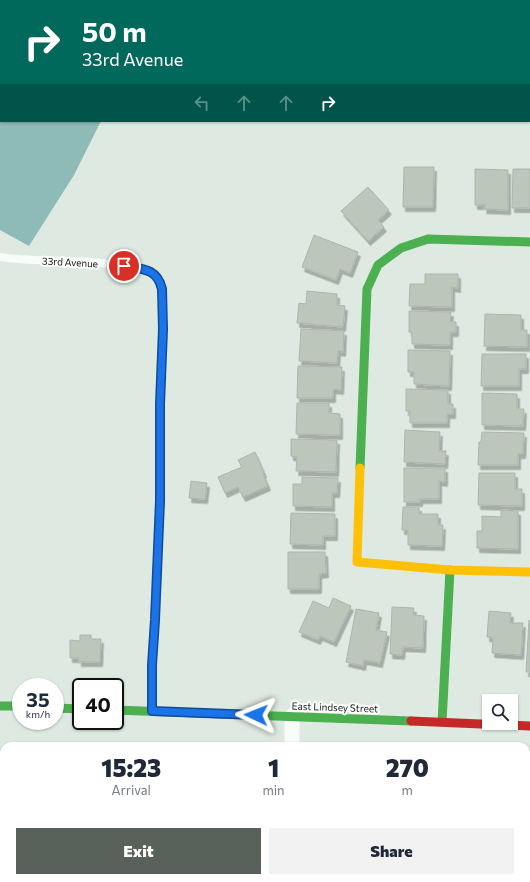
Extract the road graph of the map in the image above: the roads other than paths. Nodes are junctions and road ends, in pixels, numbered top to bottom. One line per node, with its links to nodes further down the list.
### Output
1 (530, 242): 3 (street)
2 (0, 257): 8 (lane, 33rd Avenue)
3 (450, 570): 4 (street); 10 (street)
4 (530, 572)
5 (0, 706): 6 (street)
6 (12, 706)
7 (124, 710): 8 (street, East Lindsey Street)
8 (152, 711): 9 (street, East Lindsey Street)
9 (292, 716): 10 (street, East Lindsey Street); 12 (street)
10 (442, 722): 11 (street, East Lindsey Street)
11 (530, 726)
12 (292, 742)

